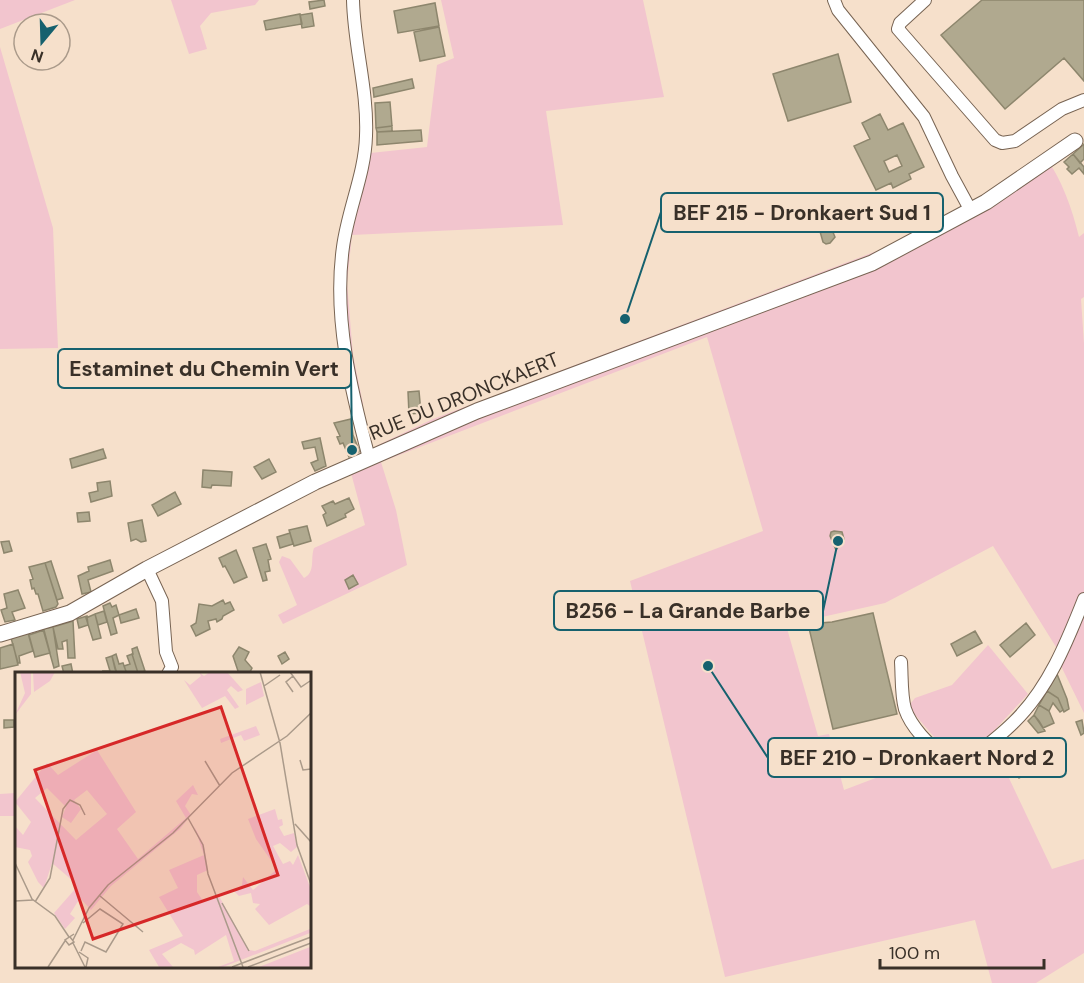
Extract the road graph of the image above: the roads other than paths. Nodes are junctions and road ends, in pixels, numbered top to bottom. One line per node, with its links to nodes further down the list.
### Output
1 (353, 0): 8 (street)
2 (834, 0): 6 (street)
3 (925, 0): 4 (street)
4 (1084, 100)
5 (1080, 137): 6 (main road, RUE DU DRONCKAERT); 7 (main road, RUE DU DRONCKAERT)
6 (971, 211): 7 (main road, RUE DU DRONCKAERT)
7 (853, 271): 8 (main road, RUE DU DRONCKAERT)
8 (369, 458): 9 (main road, RUE DU DRONCKAERT)
9 (147, 569): 11 (main road, RUE DU DRONCKAERT); 13 (street)
10 (1084, 599): 12 (street)
11 (0, 634)
12 (901, 662)
13 (170, 671)

